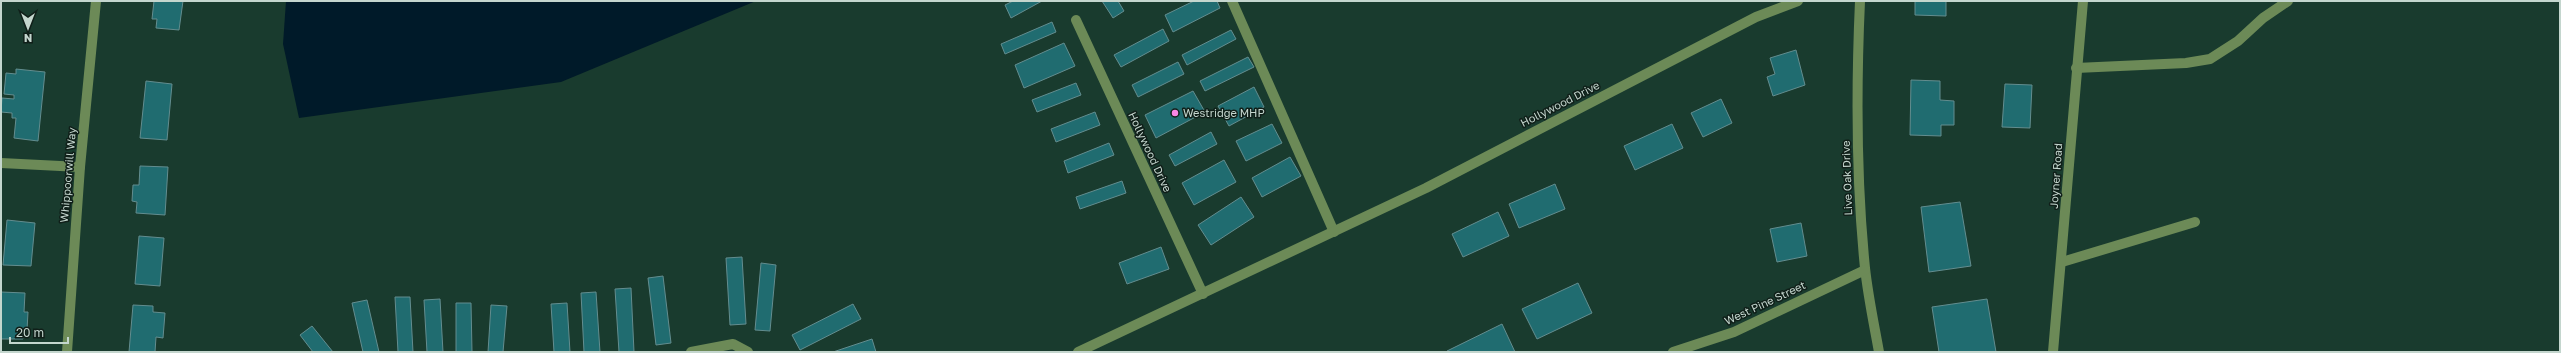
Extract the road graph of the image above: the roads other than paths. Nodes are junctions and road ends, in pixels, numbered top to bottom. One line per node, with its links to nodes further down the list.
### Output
1 (96, 1): 10 (street, Whippoorwill Way)
2 (1232, 1): 12 (street)
3 (1798, 1): 12 (street, Hollywood Drive)
4 (1860, 1): 14 (street, Live Oak Drive)
5 (2083, 1): 8 (street, Joyner Road)
6 (2288, 1): 8 (street)
7 (1076, 20): 15 (street, Hollywood Drive)
8 (2076, 68): 13 (street, Joyner Road)
9 (1, 163): 10 (street)
10 (80, 167): 16 (street, Whippoorwill Way)
11 (2195, 222): 13 (street)
12 (1334, 232): 15 (street, Hollywood Drive)
13 (2062, 262): 22 (street, Joyner Road)
14 (1865, 270): 20 (street, West Pine Street); 21 (street, Live Oak Drive)
15 (1203, 294): 19 (street, Hollywood Drive)
16 (67, 352)
17 (691, 352): 18 (street)
18 (748, 352)
19 (1078, 352)
20 (1673, 352)
21 (1879, 352)
22 (2053, 352)

